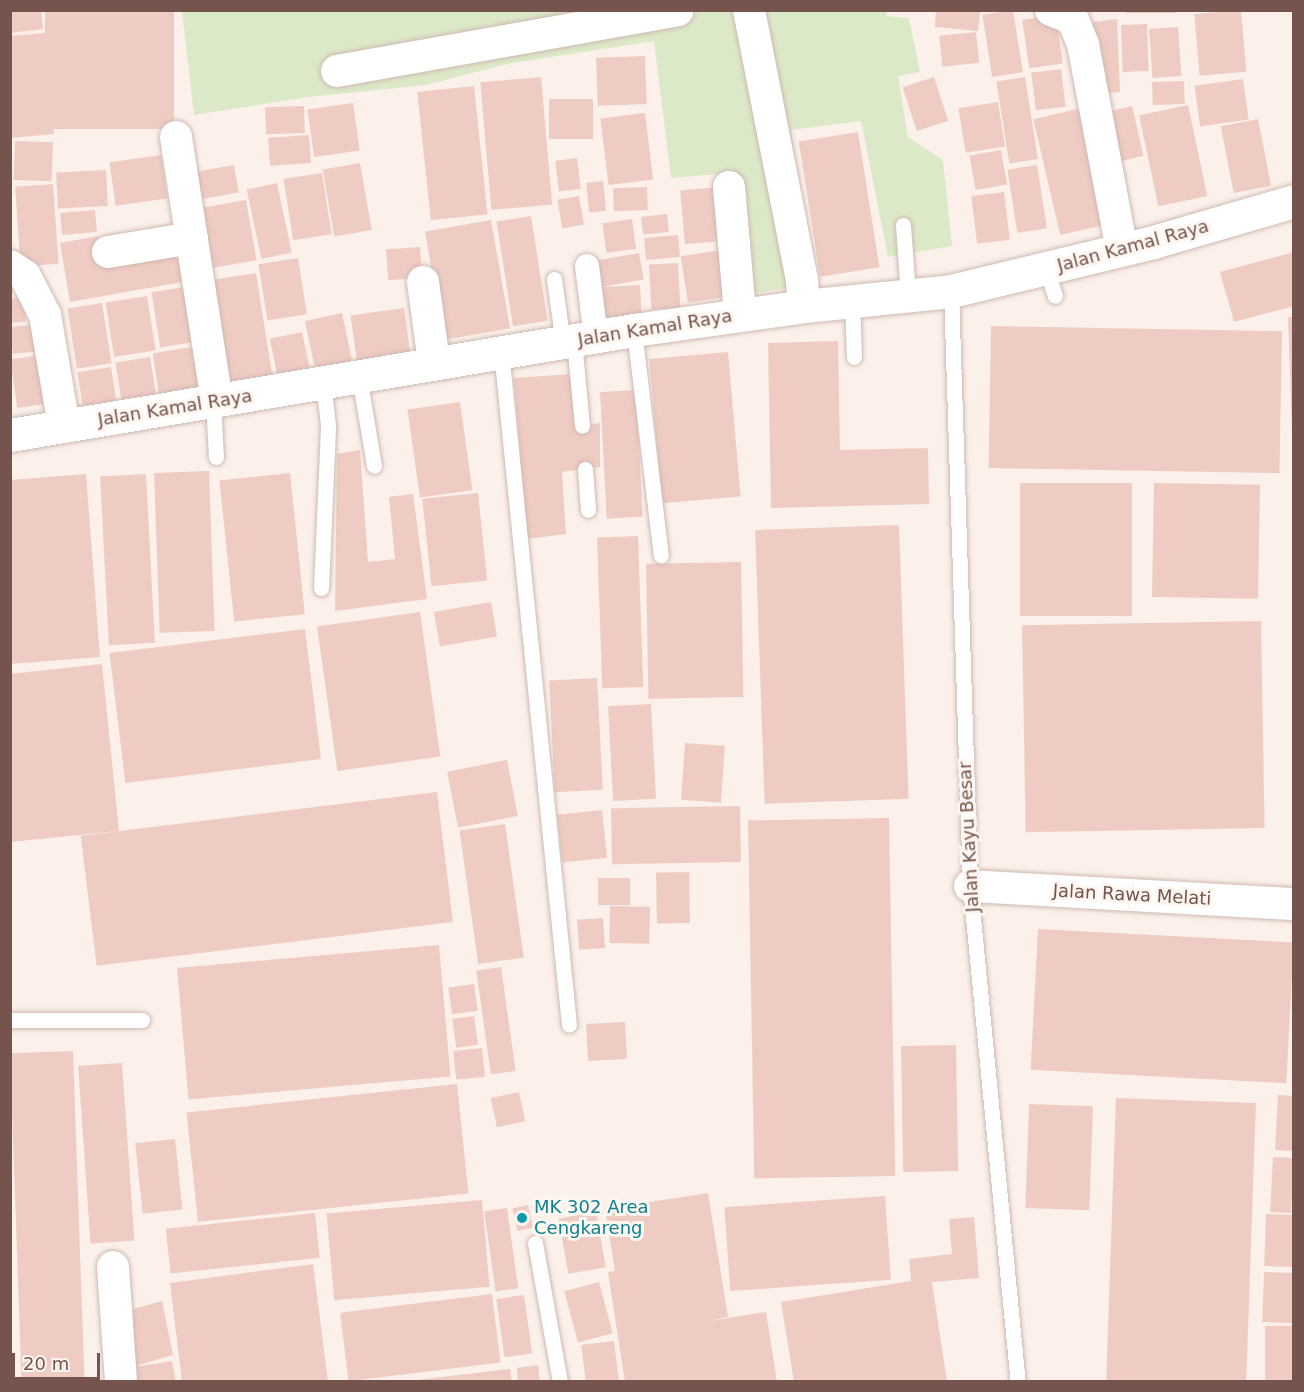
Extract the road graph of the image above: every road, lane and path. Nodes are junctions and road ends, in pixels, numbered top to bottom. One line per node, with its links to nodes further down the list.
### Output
1 (678, 10): 4 (street)
2 (749, 10): 19 (street)
3 (1051, 10): 10 (street)
4 (337, 71)
5 (176, 136): 9 (street)
6 (729, 187): 20 (street)
7 (1293, 201): 10 (main road, Jalan Kamal Raya)
8 (903, 225): 17 (lane)
9 (192, 238): 11 (street); 28 (street)
10 (1122, 250): 16 (main road, Jalan Kamal Raya)
11 (108, 252)
12 (10, 266): 29 (street)
13 (587, 266): 22 (street)
14 (554, 279): 22 (lane)
15 (423, 282): 25 (street)
16 (951, 291): 17 (main road, Jalan Kamal Raya); 38 (lane, Jalan Kayu Besar)
17 (908, 296): 18 (main road, Jalan Kamal Raya)
18 (852, 302): 19 (main road, Jalan Kamal Raya); 24 (lane)
19 (804, 306): 20 (main road, Jalan Kamal Raya)
20 (740, 314): 21 (main road, Jalan Kamal Raya)
21 (634, 330): 22 (main road, Jalan Kamal Raya); 36 (lane)
22 (578, 340): 23 (main road, Jalan Kamal Raya); 30 (lane)
23 (501, 351): 25 (main road, Jalan Kamal Raya); 42 (lane)
24 (854, 357)
25 (434, 362): 26 (main road, Jalan Kamal Raya)
26 (359, 376): 27 (main road, Jalan Kamal Raya); 33 (lane)
27 (323, 382): 28 (main road, Jalan Kamal Raya); 37 (lane)
28 (215, 402): 29 (main road, Jalan Kamal Raya); 32 (lane)
29 (64, 426): 31 (main road, Jalan Kamal Raya)
30 (582, 426)
31 (10, 435)
32 (216, 457)
33 (374, 466)
34 (585, 469): 35 (lane)
35 (588, 510)
36 (661, 555)
37 (321, 588)
38 (970, 886): 39 (street, Jalan Rawa Melati); 47 (lane, Jalan Kayu Besar)
39 (1293, 904)
40 (10, 1020): 41 (lane)
41 (142, 1020)
42 (568, 1025)
43 (535, 1243): 46 (lane)
44 (113, 1267): 45 (street)
45 (121, 1382)
46 (560, 1382)
47 (1018, 1382)

